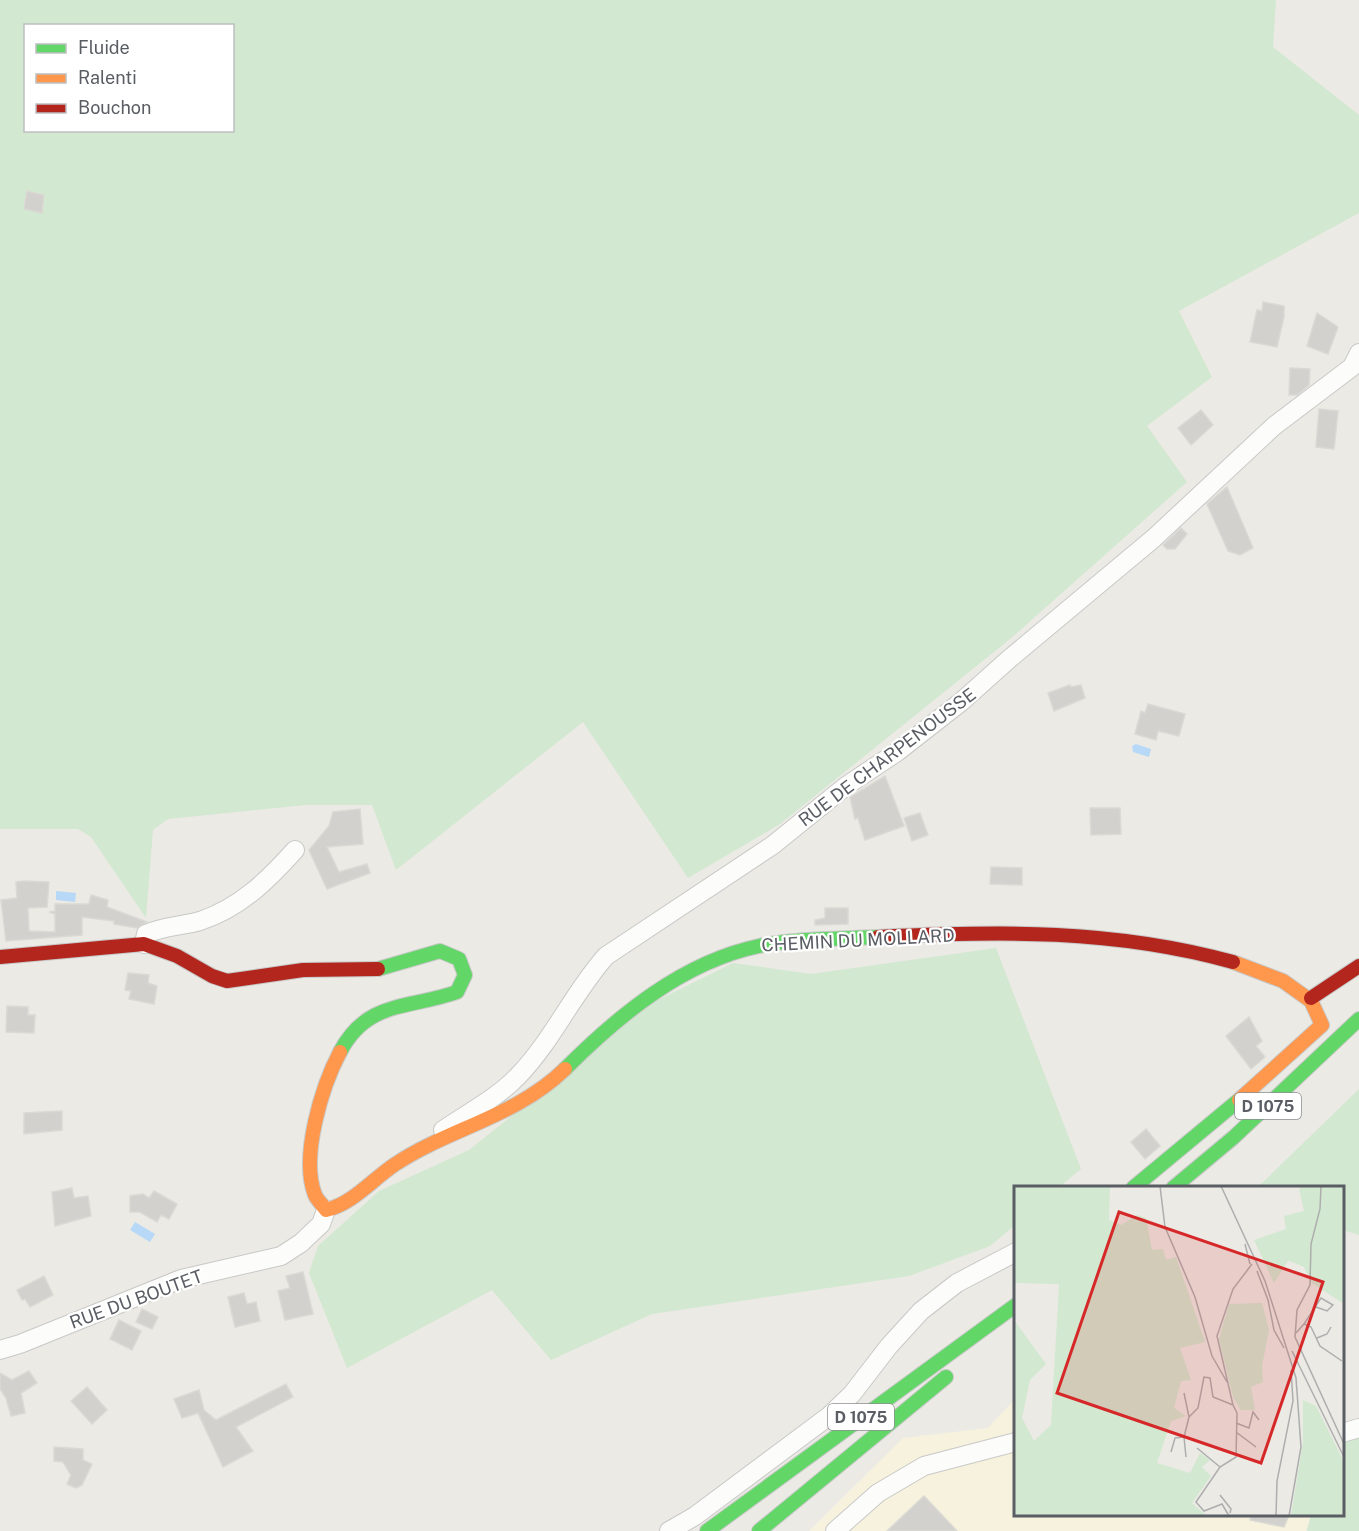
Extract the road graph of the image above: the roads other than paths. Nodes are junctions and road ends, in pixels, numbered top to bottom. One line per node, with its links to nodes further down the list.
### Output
1 (1359, 353): 8 (street, RUE DE CHARPENOUSSE)
2 (295, 850): 3 (street)
3 (144, 944): 4 (street); 11 (street)
4 (0, 957)
5 (1359, 966): 6 (street)
6 (1311, 998): 8 (street, CHEMIN DU MOLLARD); 9 (street)
7 (1359, 1019): 10 (street, D 1075)
8 (414, 1153): 11 (street, CHEMIN DU MOLLARD)
9 (1135, 1186)
10 (1175, 1186)
11 (326, 1210): 14 (street, RUE DU BOUTET)
12 (1014, 1253): 20 (street)
13 (1014, 1306): 21 (street, D 1075)
14 (0, 1350)
15 (959, 1368): 16 (street, D 1075)
16 (940, 1381): 21 (street, D 1075); 22 (street, D 1075)
17 (1359, 1428): 18 (street)
18 (1344, 1432)
19 (1014, 1443): 23 (street)
20 (669, 1531)
21 (708, 1531)
22 (759, 1531)
23 (835, 1531)

